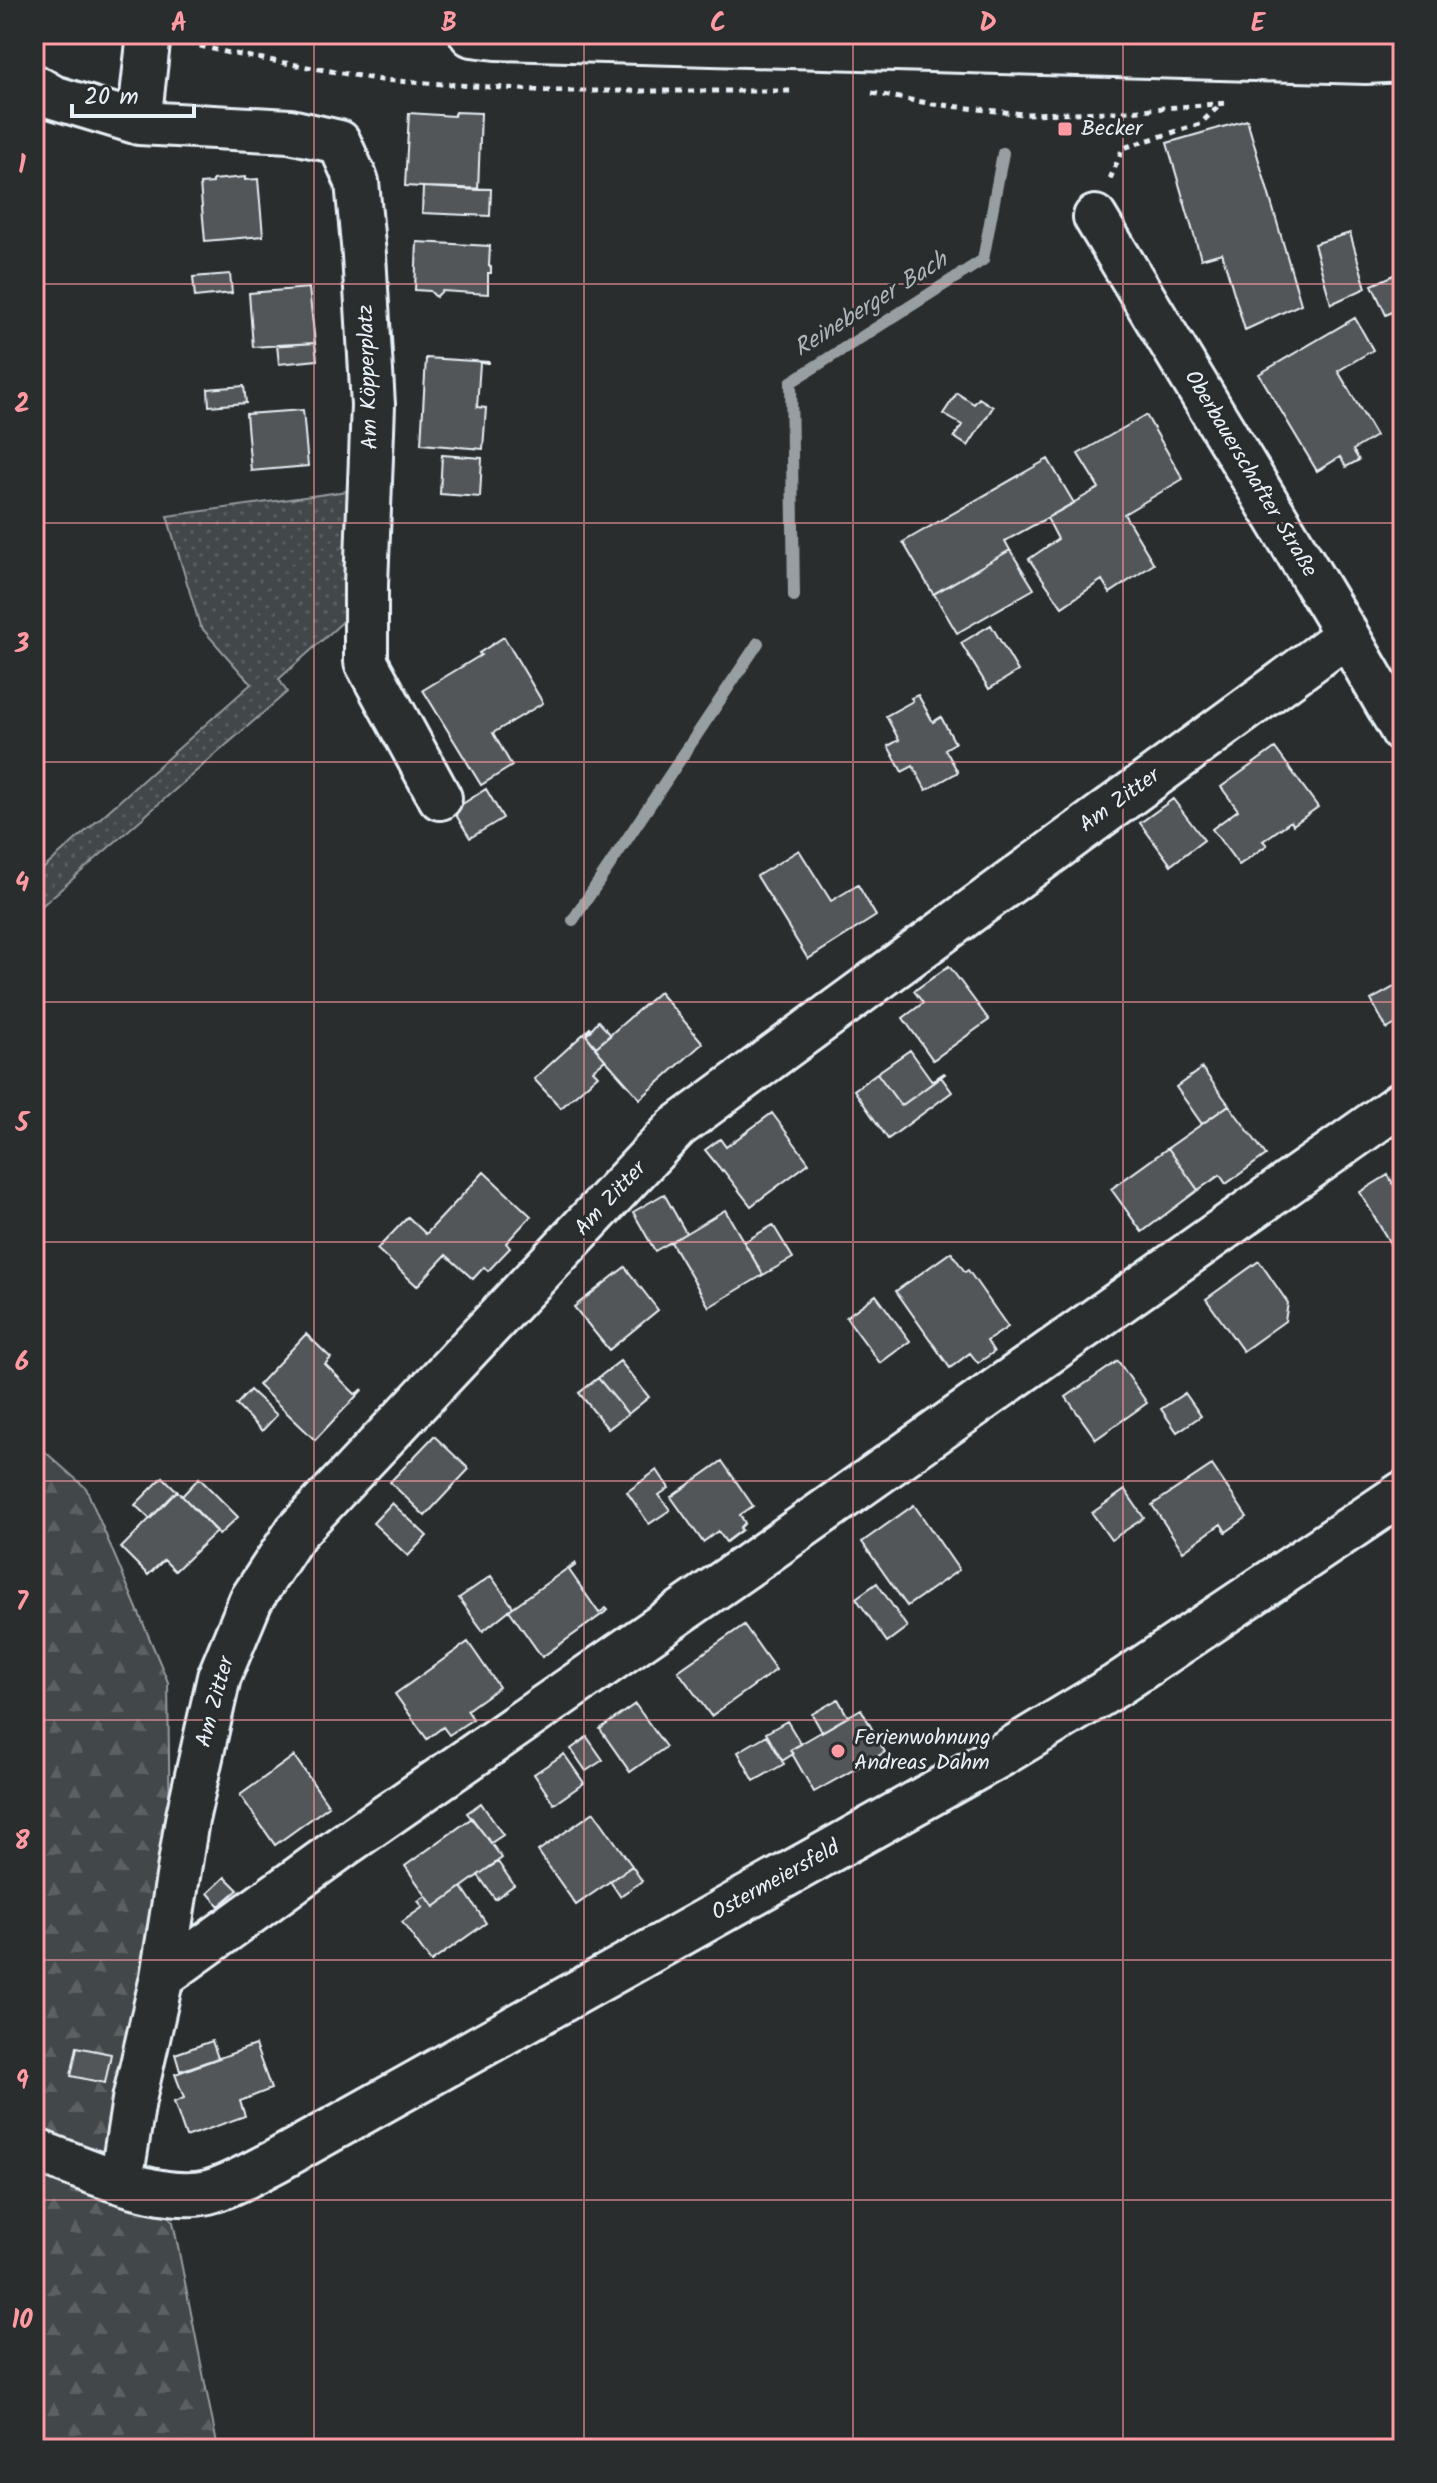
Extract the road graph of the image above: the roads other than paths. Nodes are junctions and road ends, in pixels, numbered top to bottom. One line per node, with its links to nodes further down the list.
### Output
1 (149, 34): 5 (street)
2 (472, 34): 3 (main road)
3 (1403, 59)
4 (34, 86): 5 (street, Am Köpperplatz)
5 (139, 123): 9 (street, Am Köpperplatz)
6 (1095, 217): 7 (street, Oberbauerschafter Straße)
7 (1347, 635): 8 (street, Oberbauerschafter Straße); 12 (street, Am Zitter)
8 (1403, 732)
9 (440, 798)
10 (1403, 1102): 12 (street)
11 (1403, 1493): 14 (street, Ostermeiersfeld)
12 (162, 1977): 14 (street, Am Zitter)
13 (34, 2150): 14 (street, Ostermeiersfeld)
14 (121, 2181)

